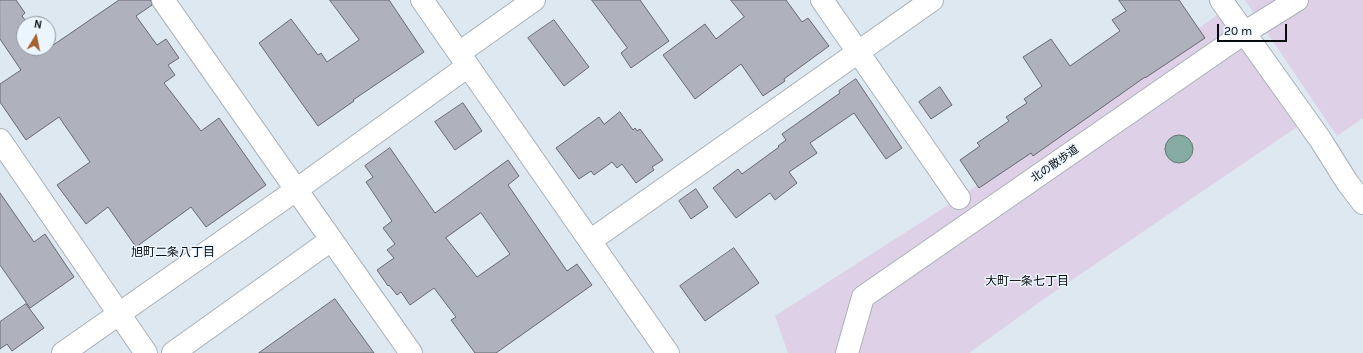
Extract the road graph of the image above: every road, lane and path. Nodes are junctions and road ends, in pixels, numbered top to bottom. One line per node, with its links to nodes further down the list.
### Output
1 (163, 0): 12 (street)
2 (422, 0): 10 (street)
3 (534, 0): 10 (street)
4 (822, 0): 9 (street)
5 (932, 0): 9 (street)
6 (1222, 0): 8 (street)
7 (1297, 0): 8 (street, 北の散歩道)
8 (1244, 33): 14 (street); 23 (street, 北の散歩道)
9 (858, 52): 13 (street); 16 (street)
10 (464, 59): 12 (street); 16 (street)
11 (0, 140): 17 (street)
12 (296, 190): 15 (street); 17 (street)
13 (959, 198)
14 (1363, 203)
15 (331, 240): 20 (street); 21 (street)
16 (590, 242): 22 (street)
17 (119, 314): 18 (street); 19 (street)
18 (63, 353)
19 (146, 353)
20 (173, 353)
21 (411, 353)
22 (668, 353)
23 (847, 353)

